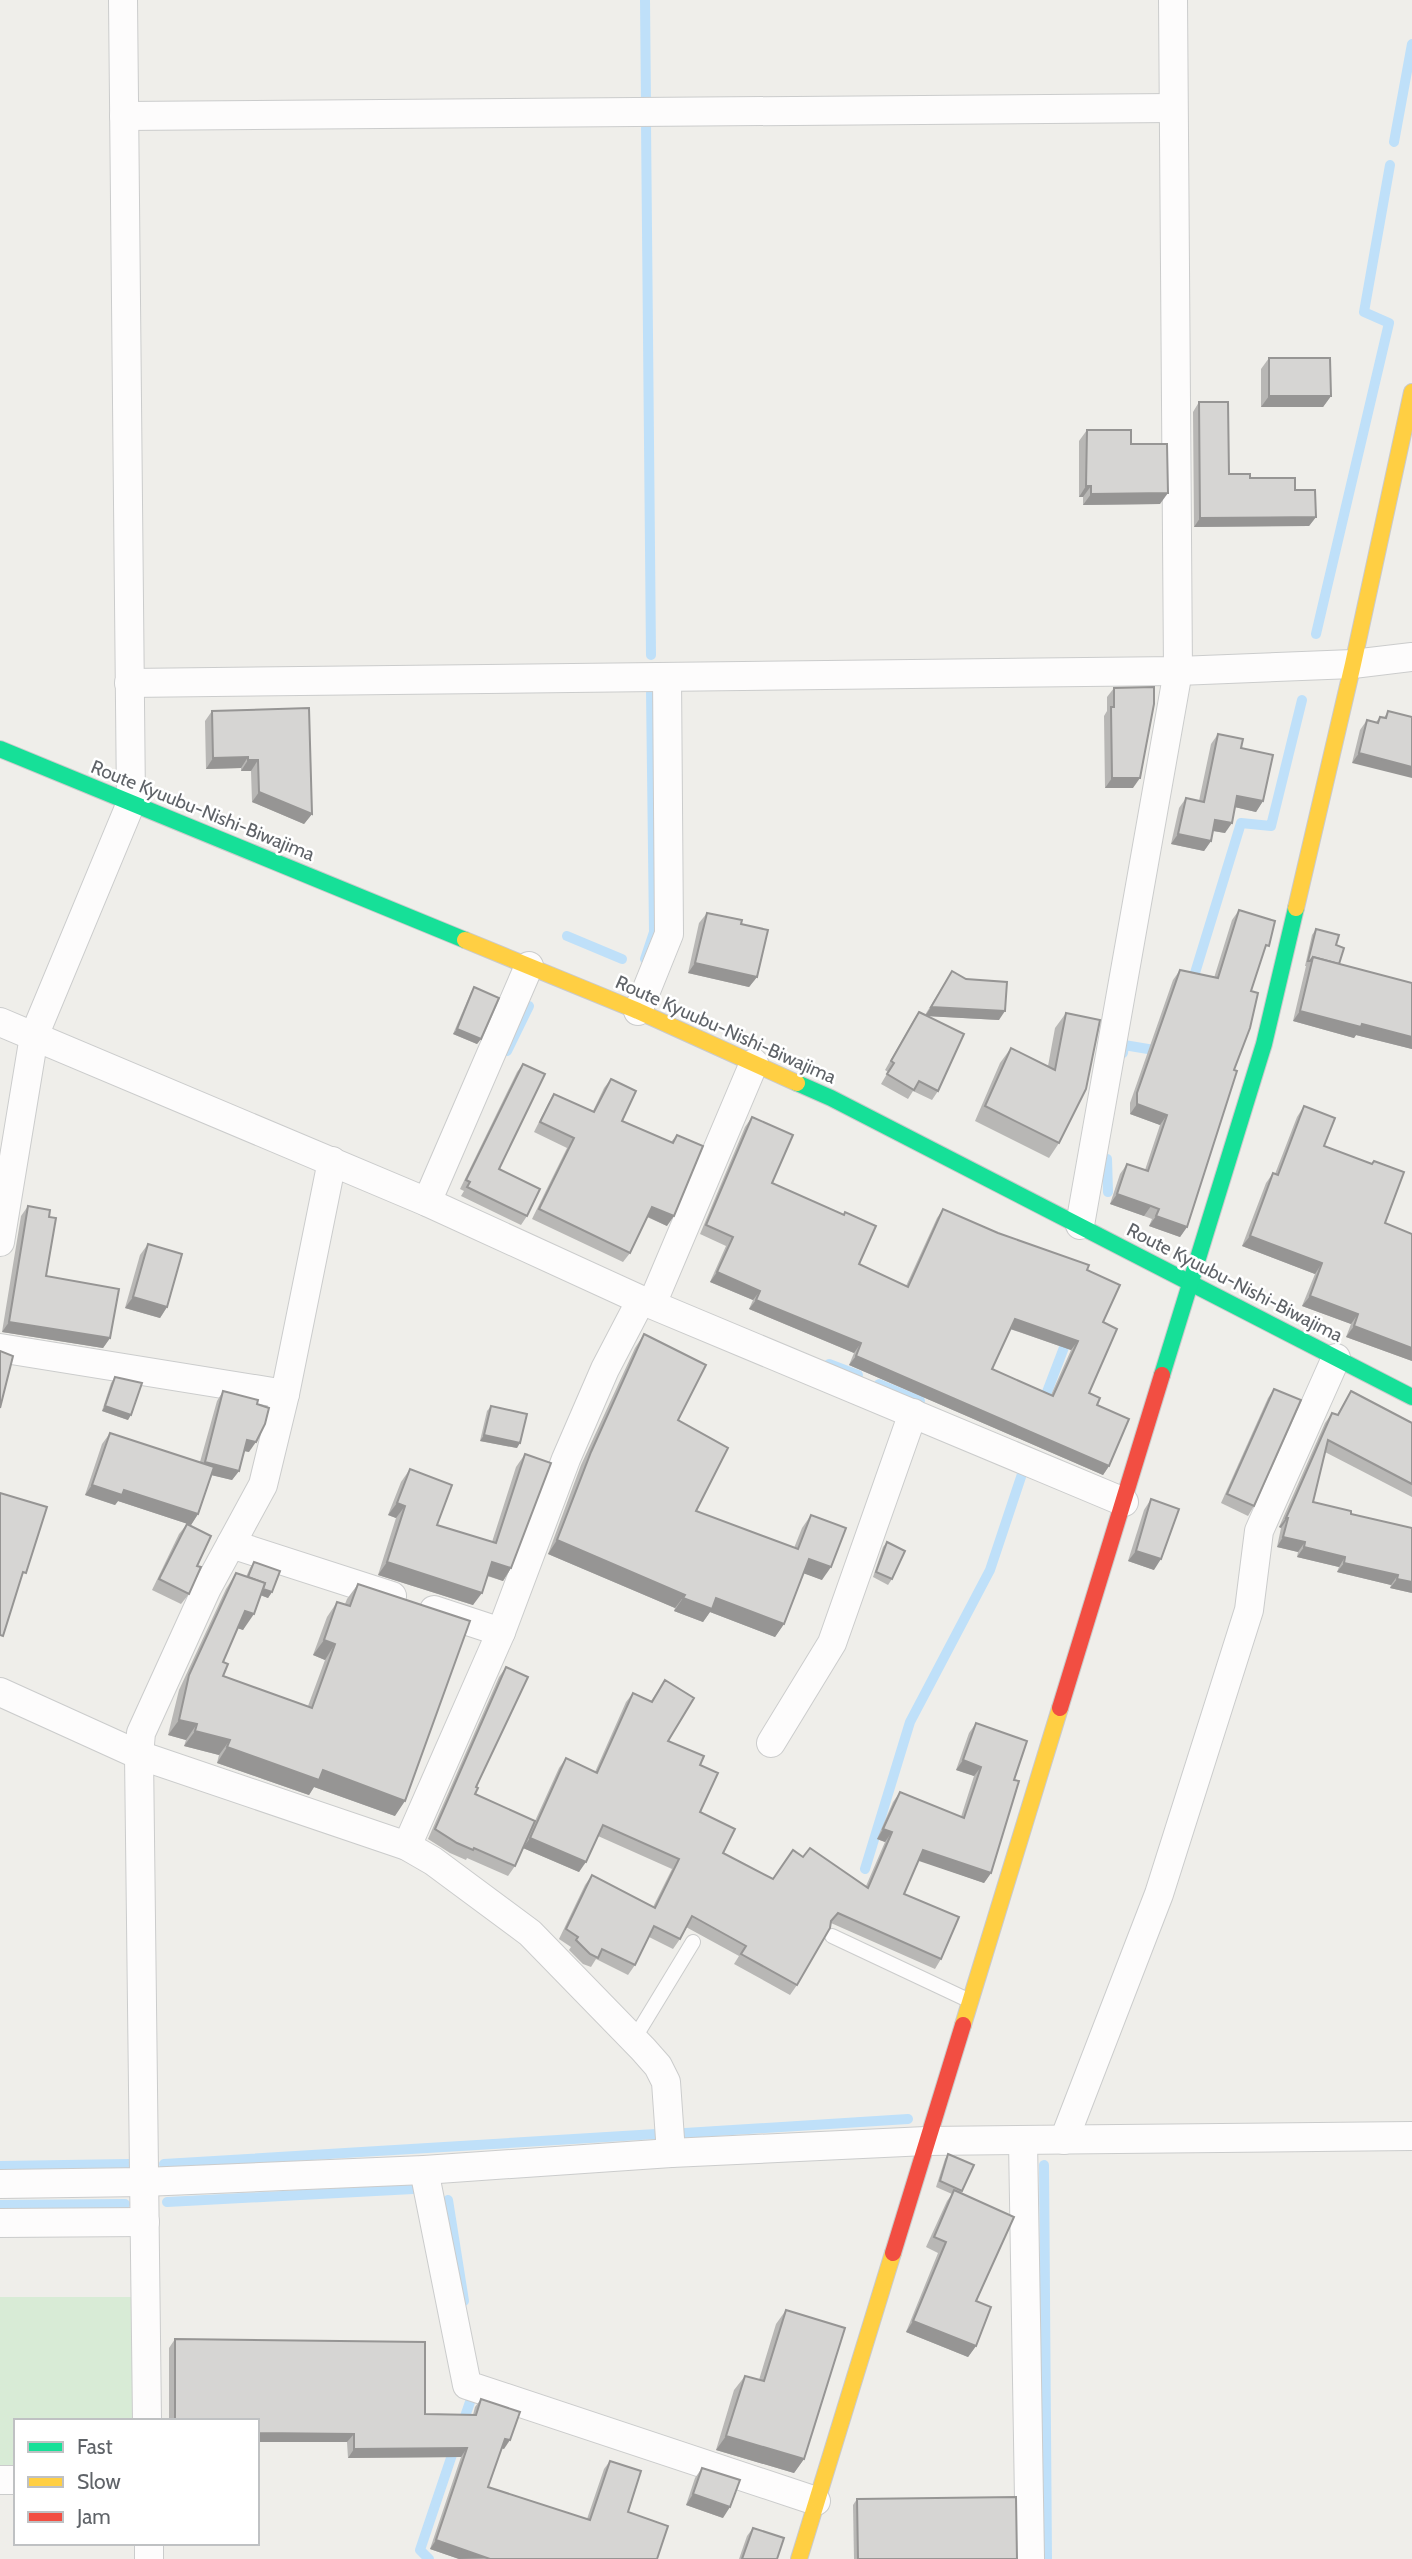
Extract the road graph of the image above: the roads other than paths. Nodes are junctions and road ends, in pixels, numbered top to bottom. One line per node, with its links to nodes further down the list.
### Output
1 (123, 0): 4 (street)
2 (1173, 0): 3 (street)
3 (1173, 108): 4 (street); 8 (street)
4 (124, 116): 10 (street)
5 (1412, 392): 7 (street)
6 (1412, 657): 7 (street)
7 (1353, 664): 8 (street); 22 (street)
8 (1178, 671): 9 (street); 20 (street)
9 (667, 677): 10 (street); 14 (street)
10 (129, 683): 12 (street)
11 (0, 749): 12 (street, Route Kyuubu-Nishi-Biwajima)
12 (131, 803): 13 (street, Route Kyuubu-Nishi-Biwajima); 16 (street)
13 (529, 967): 14 (street, Route Kyuubu-Nishi-Biwajima); 19 (street)
14 (638, 1011): 17 (street, Route Kyuubu-Nishi-Biwajima)
15 (0, 1022): 16 (street)
16 (34, 1036): 18 (street); 21 (street)
17 (754, 1063): 20 (street, Route Kyuubu-Nishi-Biwajima); 23 (street)
18 (332, 1161): 19 (street); 26 (street)
19 (427, 1202): 23 (street)
20 (1080, 1226): 22 (street, Route Kyuubu-Nishi-Biwajima)
21 (0, 1242)
22 (1192, 1283): 25 (street, Route Kyuubu-Nishi-Biwajima); 29 (street)
23 (647, 1302): 28 (street); 31 (street)
24 (0, 1348): 26 (street)
25 (1335, 1358): 27 (street, Route Kyuubu-Nishi-Biwajima); 42 (street)
26 (285, 1394): 30 (street)
27 (1412, 1397)
28 (913, 1413): 29 (street); 33 (street)
29 (1125, 1502): 38 (street)
30 (231, 1544): 31 (street); 34 (street)
31 (501, 1632): 35 (street)
32 (0, 1692): 34 (street)
33 (771, 1743)
34 (139, 1755): 35 (street); 46 (street)
35 (407, 1846): 39 (street)
36 (832, 1936): 38 (lane)
37 (693, 1942): 39 (lane)
38 (970, 2001): 43 (street)
39 (634, 2039): 44 (street)
40 (1412, 2136): 42 (street)
41 (1023, 2140): 42 (street); 43 (street); 53 (street)
42 (1063, 2140)
43 (926, 2141): 44 (street); 51 (street)
44 (671, 2153): 45 (street)
45 (424, 2170): 46 (street); 51 (street)
46 (144, 2182): 47 (street); 48 (street)
47 (0, 2184)
48 (145, 2222): 49 (street); 50 (street)
49 (0, 2223)
50 (147, 2419)
51 (816, 2501): 52 (street)
52 (799, 2559)
53 (1030, 2559)

